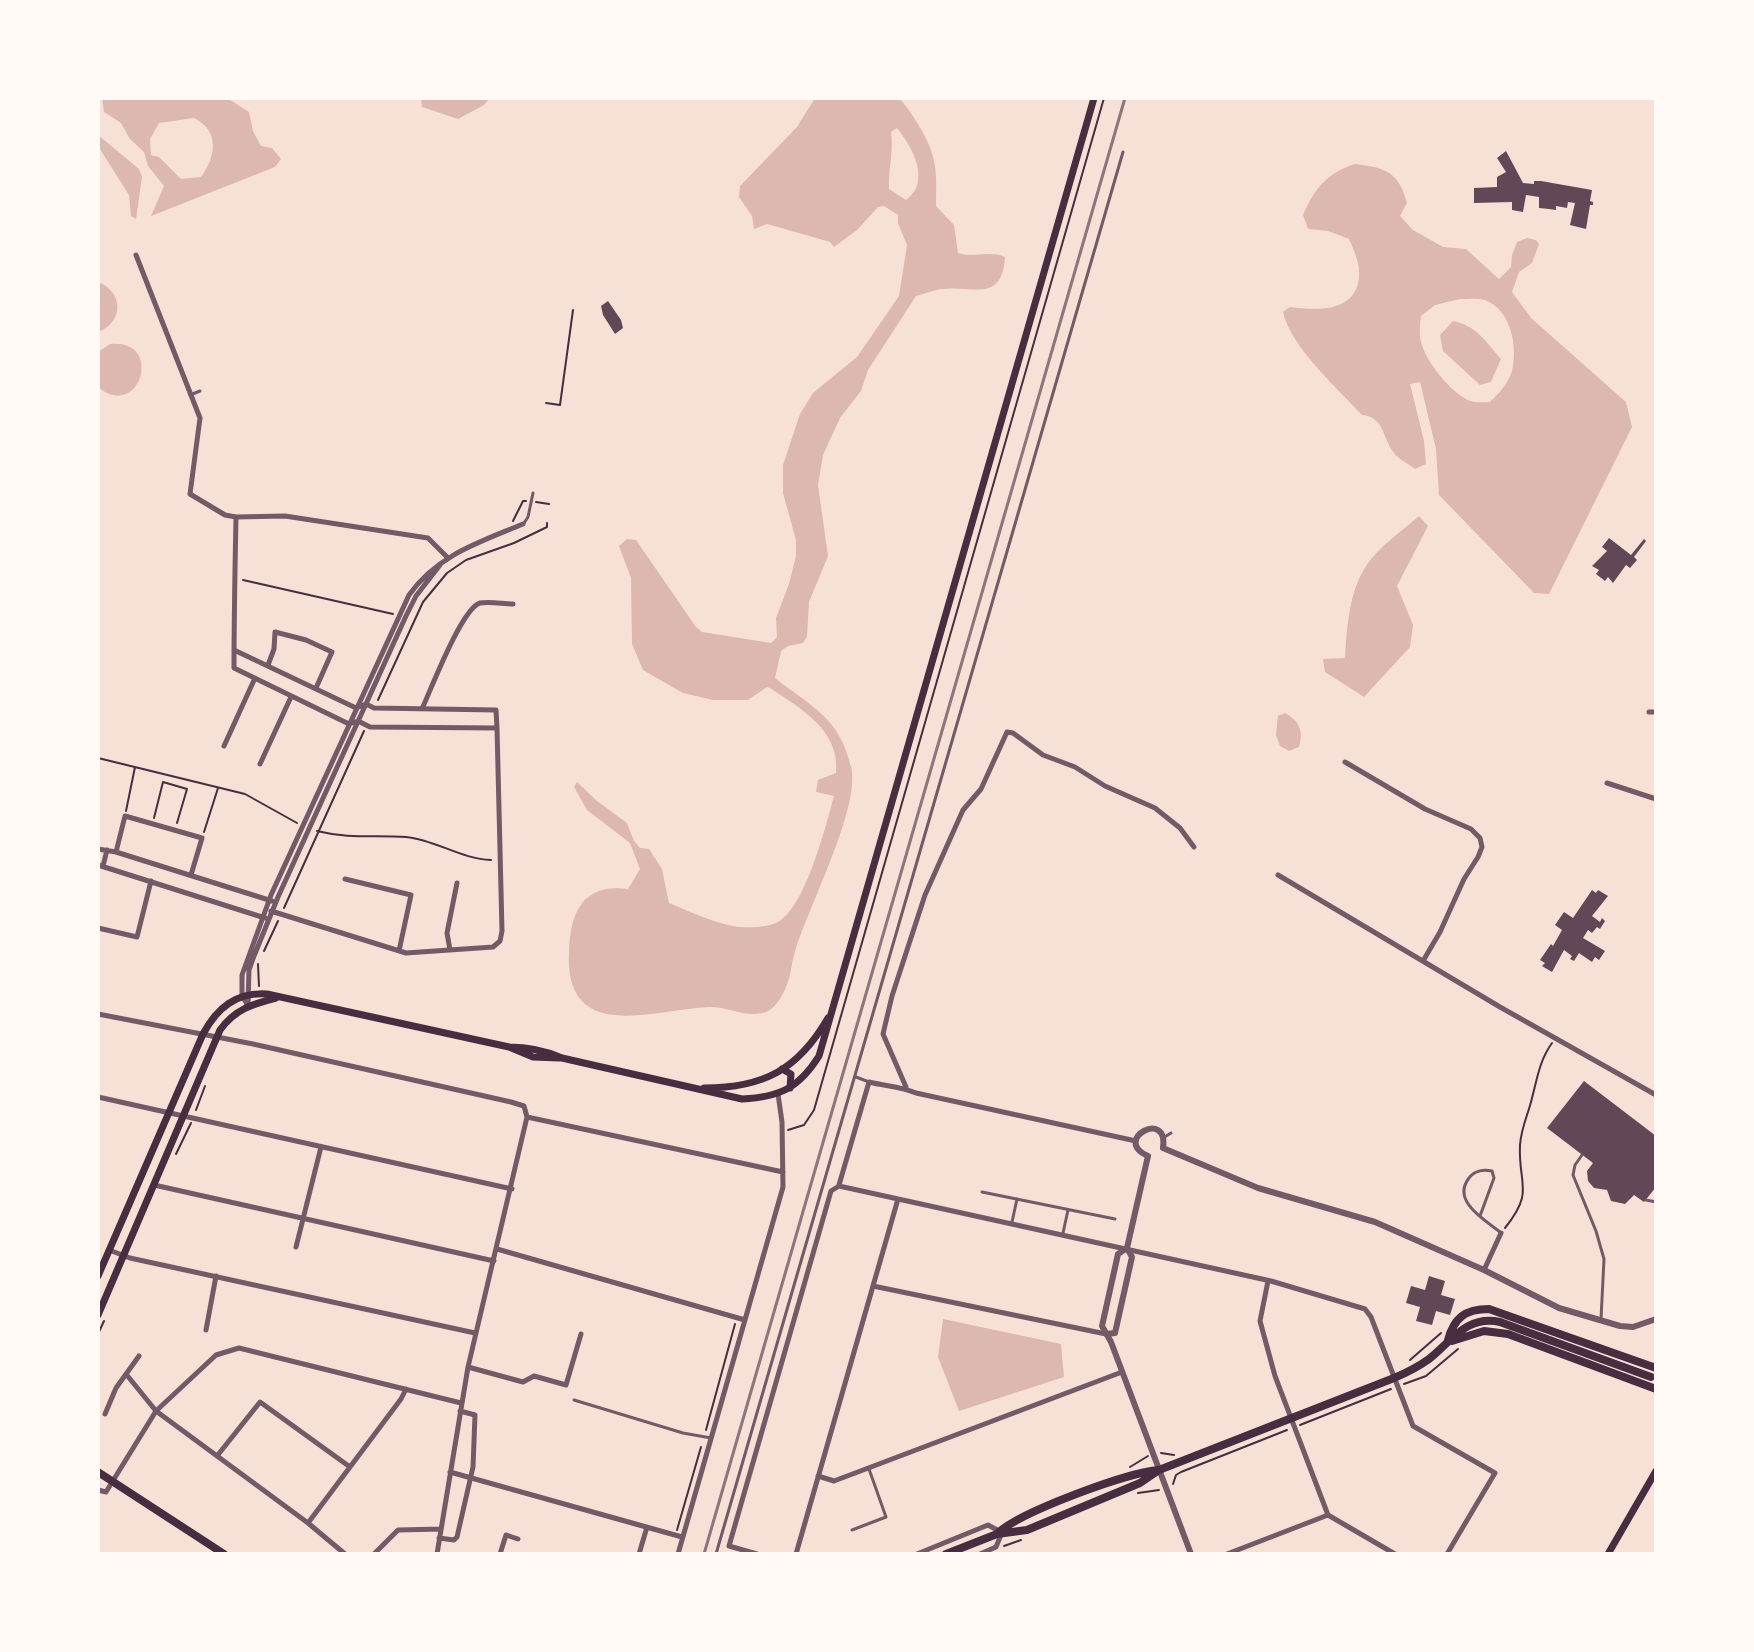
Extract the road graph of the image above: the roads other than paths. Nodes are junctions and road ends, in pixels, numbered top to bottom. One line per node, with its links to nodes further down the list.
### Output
1 (1094, 98): 49 (main road)
2 (1123, 152): 54 (lane)
3 (136, 255): 5 (street)
4 (200, 391): 5 (lane)
5 (190, 395): 7 (street)
6 (533, 493): 8 (lane)
7 (236, 517): 9 (street); 12 (street)
8 (523, 524): 9 (street)
9 (448, 558): 10 (street)
10 (441, 564): 17 (street); 18 (street)
11 (513, 604): 19 (street)
12 (234, 650): 13 (street); 14 (street)
13 (268, 665): 15 (street); 15 (street)
14 (255, 678): 16 (street); 23 (street)
15 (316, 688): 18 (street)
16 (291, 697): 21 (street); 25 (street)
17 (366, 704): 18 (street); 19 (street); 20 (street)
18 (356, 708): 21 (street)
19 (422, 709): 22 (street)
20 (358, 721): 21 (street); 22 (street); 28 (street)
21 (349, 724): 28 (street)
22 (497, 728): 43 (street)
23 (224, 746)
24 (1345, 762): 45 (street)
25 (260, 764)
26 (1607, 783): 27 (street)
27 (1656, 799)
28 (306, 826): 39 (street)
29 (1194, 847): 57 (street)
30 (98, 849): 31 (street)
31 (107, 850): 32 (street); 33 (street)
32 (116, 852): 34 (street); 34 (street)
33 (101, 866): 37 (street)
34 (191, 875): 39 (street)
35 (1278, 875): 45 (street)
36 (345, 879): 44 (street)
37 (151, 881): 41 (street); 42 (street)
38 (457, 883): 43 (street)
39 (273, 901): 40 (street)
40 (270, 910): 41 (street); 44 (street)
41 (266, 919): 46 (street)
42 (98, 928)
43 (450, 950): 44 (street)
44 (399, 951)
45 (1423, 961): 61 (street)
46 (250, 994): 47 (main road); 48 (street); 51 (main road)
47 (277, 998): 48 (main road); 58 (main road)
48 (248, 1006): 52 (main road)
49 (831, 1013): 53 (main road); 59 (main road)
50 (98, 1014): 51 (street)
51 (203, 1034): 52 (street); 64 (main road)
52 (217, 1037): 65 (main road); 66 (street)
53 (782, 1069): 55 (main road); 59 (main road)
54 (856, 1077): 56 (lane); 152 (lane)
55 (757, 1082): 58 (main road); 63 (main road)
56 (869, 1082): 57 (street); 76 (street)
57 (906, 1087): 69 (street)
58 (697, 1088): 63 (main road)
59 (790, 1088): 60 (main road)
60 (778, 1094): 63 (main road); 74 (street)
61 (1656, 1095)
62 (98, 1097): 64 (street)
63 (761, 1098)
64 (167, 1113): 65 (street); 93 (main road)
65 (183, 1117): 70 (street); 75 (main road)
66 (527, 1117): 74 (street); 77 (street)
67 (1171, 1133): 68 (lane)
68 (1163, 1138): 69 (street); 71 (street)
69 (1136, 1141): 73 (street)
70 (321, 1147): 77 (street); 85 (street)
71 (1163, 1148): 73 (street); 96 (street)
72 (1582, 1155): 104 (lane)
73 (1148, 1156): 91 (street)
74 (783, 1172): 103 (street)
75 (154, 1185): 85 (street); 94 (main road)
76 (839, 1186): 79 (street); 153 (street)
77 (512, 1189): 92 (street)
78 (982, 1192): 80 (lane)
79 (898, 1199): 87 (street); 100 (street)
80 (1017, 1199): 83 (lane); 87 (lane)
81 (1646, 1200): 82 (lane)
82 (1656, 1202)
83 (1068, 1209): 86 (lane); 88 (lane)
84 (1480, 1216): 84 (lane); 89 (lane)
85 (302, 1218): 90 (street); 95 (street)
86 (1115, 1219)
87 (1012, 1222): 88 (street)
88 (1063, 1233): 91 (street)
89 (1501, 1233): 96 (street)
90 (296, 1247)
91 (1127, 1248): 99 (street); 108 (street); 108 (street)
92 (497, 1249): 95 (street); 103 (street)
93 (109, 1250): 94 (street); 97 (main road)
94 (123, 1255): 98 (street); 101 (main road)
95 (494, 1261): 106 (street)
96 (1484, 1270): 104 (street)
97 (98, 1276)
98 (216, 1276): 105 (street); 106 (street)
99 (1268, 1281): 115 (street); 123 (street)
100 (873, 1286): 108 (street); 132 (street)
101 (98, 1315)
102 (1656, 1319): 104 (street)
103 (745, 1320): 124 (street)
104 (1601, 1321)
105 (206, 1330)
106 (475, 1333): 111 (street)
107 (581, 1334): 111 (street)
108 (1106, 1334): 112 (street)
109 (1447, 1342): 113 (main road); 115 (main road); 117 (main road)
110 (139, 1356): 114 (street)
111 (468, 1367): 119 (street)
112 (1122, 1372): 127 (street); 128 (street)
113 (1654, 1373)
114 (126, 1374): 120 (street); 122 (street)
115 (1396, 1382): 123 (main road); 161 (street)
116 (406, 1389): 119 (street); 120 (street); 126 (street)
117 (1656, 1389)
118 (574, 1400): 124 (lane)
119 (461, 1403): 121 (street)
120 (156, 1411): 125 (street); 134 (street)
121 (460, 1411): 131 (street); 133 (street)
122 (105, 1414)
123 (1293, 1423): 128 (main road); 136 (street)
124 (711, 1438): 142 (street)
125 (217, 1456): 126 (street); 137 (street)
126 (350, 1467): 137 (street)
127 (869, 1469): 132 (street); 140 (lane)
128 (1159, 1470): 141 (main road); 141 (main road); 158 (street)
129 (1656, 1471): 162 (main road)
130 (98, 1472): 134 (main road)
131 (450, 1472): 133 (street); 139 (street)
132 (818, 1476): 154 (street)
133 (472, 1477): 138 (street); 143 (street)
134 (113, 1481): 135 (street); 145 (main road)
135 (98, 1490)
136 (1328, 1515): 159 (street); 160 (street)
137 (308, 1523): 146 (street)
138 (647, 1527): 142 (street); 150 (street)
139 (441, 1529): 143 (street); 147 (street)
140 (852, 1530)
141 (999, 1533): 155 (street); 156 (main road); 157 (street)
142 (679, 1536): 151 (street)
143 (439, 1538): 148 (street)
144 (518, 1539): 149 (street)
145 (224, 1554)
146 (345, 1554)
147 (374, 1554)
148 (437, 1554)
149 (500, 1554)
150 (639, 1554)
151 (678, 1554)
152 (716, 1554)
153 (757, 1554)
154 (796, 1554)
155 (917, 1554)
156 (946, 1554)
157 (980, 1554)
158 (1191, 1554)
159 (1227, 1554)
160 (1395, 1554)
161 (1447, 1554)
162 (1608, 1554)

